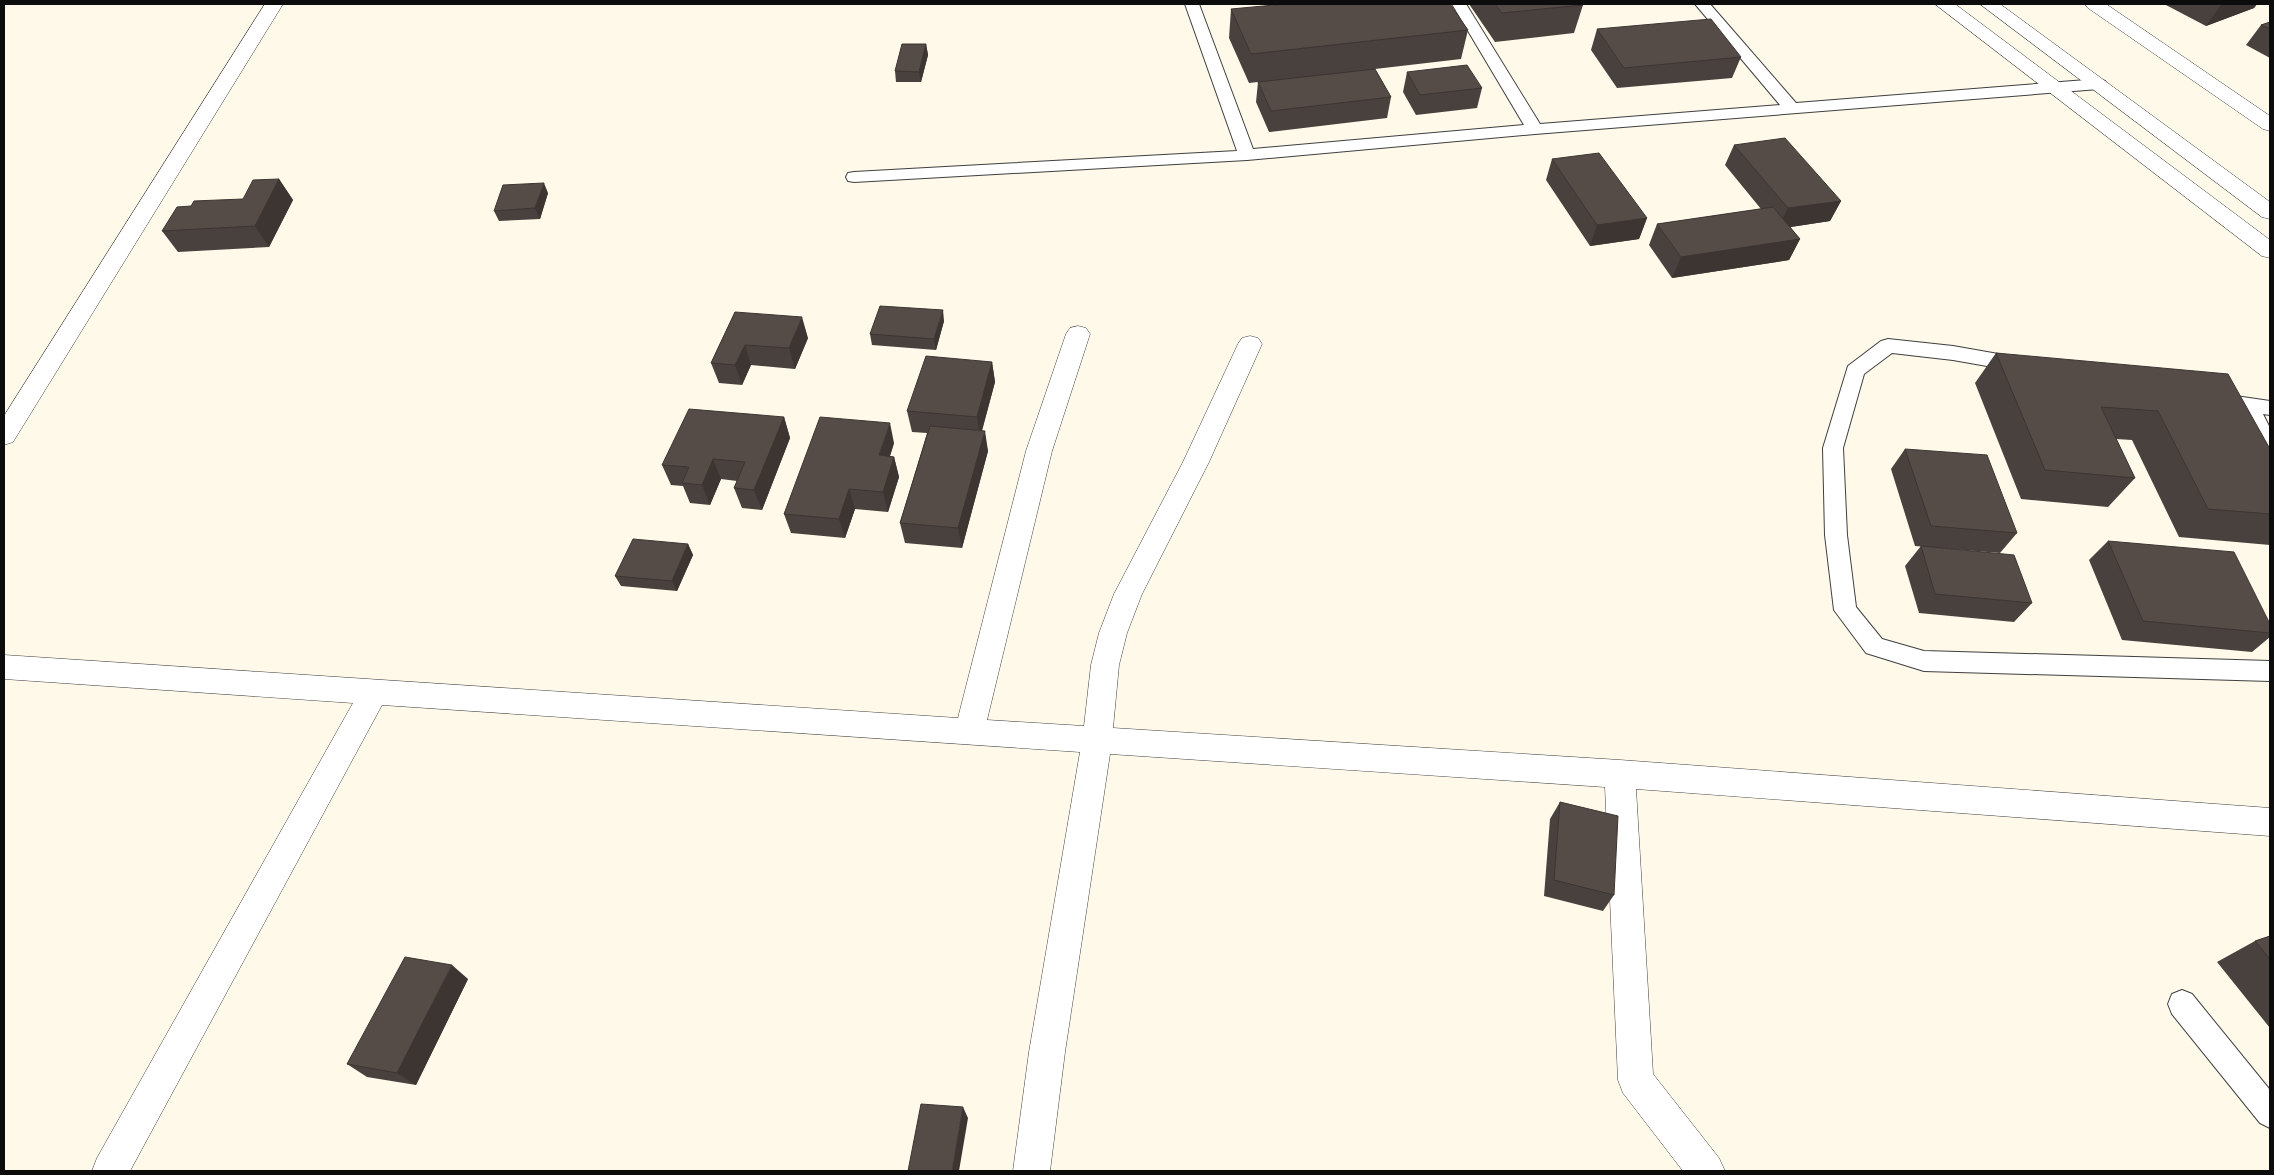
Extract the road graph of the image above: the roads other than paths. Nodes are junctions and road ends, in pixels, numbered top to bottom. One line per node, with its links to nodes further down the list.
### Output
1 (274, 4): 25 (street)
2 (1192, 4): 15 (lane)
3 (1459, 4): 14 (lane)
4 (1702, 4): 9 (lane)
5 (1725, 4): 9 (lane)
6 (1944, 4): 11 (street)
7 (1989, 4): 10 (street)
8 (2094, 4): 13 (street)
9 (1713, 17): 12 (lane)
10 (2099, 84): 11 (lane); 17 (street)
11 (2058, 88): 12 (lane); 18 (street)
12 (1792, 109): 14 (lane)
13 (2270, 125)
14 (1535, 129): 15 (lane)
15 (1247, 155): 16 (lane)
16 (854, 177)
17 (2270, 212)
18 (2270, 251)
19 (1078, 334): 30 (street)
20 (1250, 344): 31 (street)
21 (2042, 369): 28 (lane)
22 (2198, 397): 23 (lane)
23 (2248, 405): 24 (lane); 26 (lane)
24 (2270, 408)
25 (4, 436)
26 (2270, 446)
27 (4, 667): 29 (street)
28 (2270, 671)
29 (374, 692): 30 (street); 36 (street)
30 (969, 732): 31 (street)
31 (1097, 740): 32 (street); 37 (street)
32 (1620, 774): 33 (street); 38 (street)
33 (2270, 822)
34 (2182, 1004): 35 (lane)
35 (2270, 1113)
36 (110, 1171)
37 (1031, 1171)
38 (1706, 1171)

